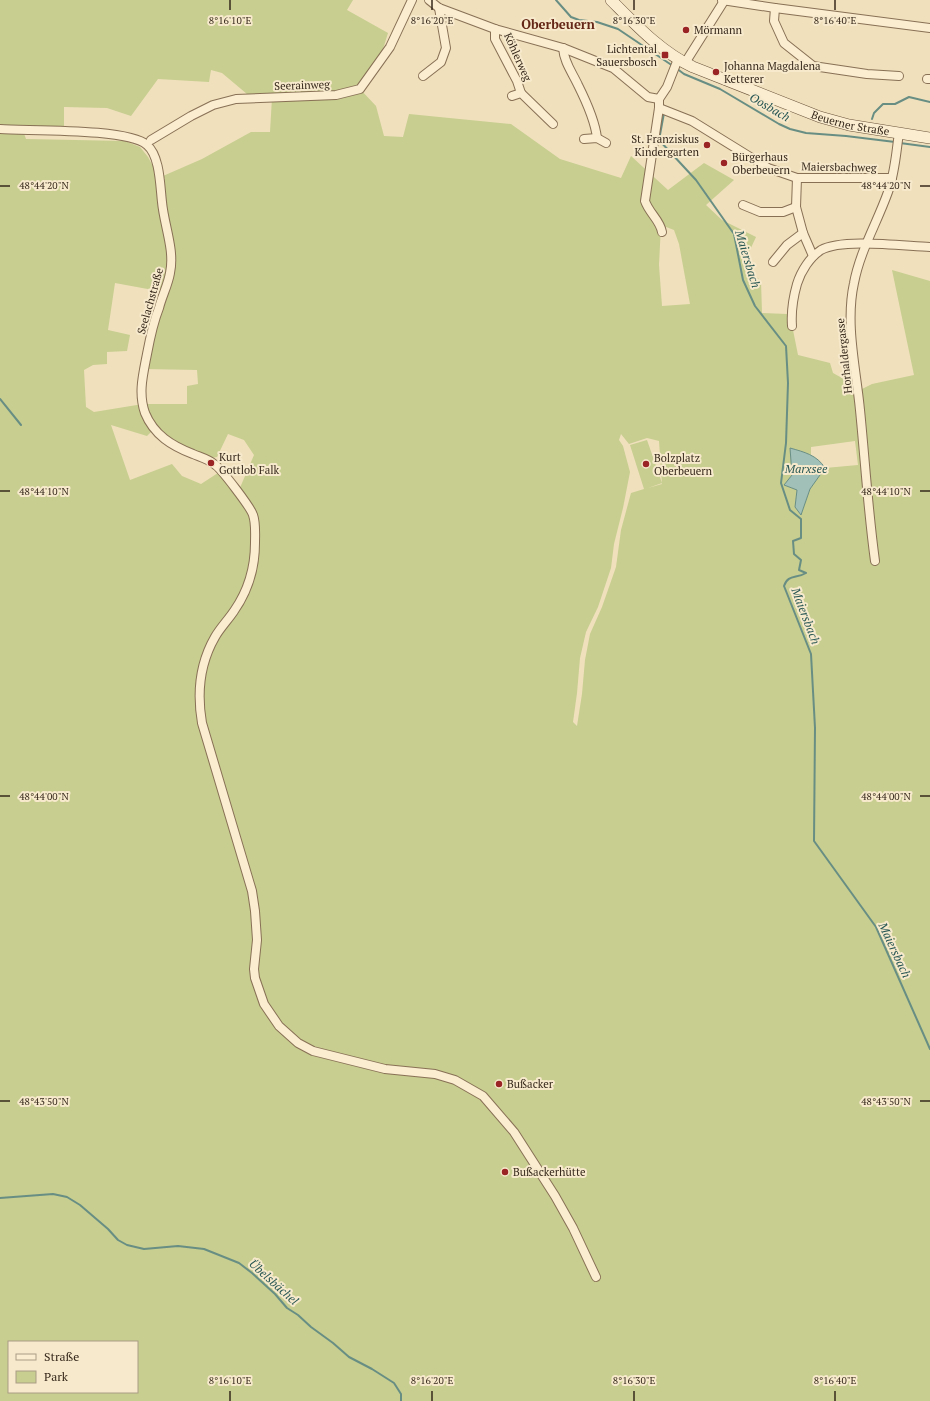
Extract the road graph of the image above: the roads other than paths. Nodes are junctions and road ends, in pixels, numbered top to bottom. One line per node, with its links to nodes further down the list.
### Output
1 (412, 0): 23 (street, Seerainweg)
2 (429, 0): 5 (street)
3 (611, 0): 10 (main road, Beuerner Straße)
4 (723, 0): 6 (street); 10 (street)
5 (439, 8): 8 (street); 11 (street)
6 (776, 8): 7 (street); 12 (street)
7 (930, 28)
8 (495, 29): 9 (street); 13 (street, Köhlerweg)
9 (563, 48): 15 (street); 19 (street)
10 (678, 64): 15 (street); 20 (main road, Beuerner Straße)
11 (423, 76)
12 (899, 76)
13 (521, 93): 14 (street, Köhlerweg); 17 (street, Köhlerweg)
14 (512, 96)
15 (660, 99): 16 (street)
16 (659, 108): 25 (street, Maiersbachweg); 29 (street)
17 (553, 124)
18 (0, 129): 37 (street, Seelachstraße)
19 (597, 138): 22 (street); 24 (street)
20 (898, 138): 21 (main road, Beuerner Straße); 26 (street, Horhaldergasse)
21 (930, 138)
22 (584, 139)
23 (151, 140)
24 (606, 143)
25 (797, 178): 26 (street, Maiersbachweg); 28 (street)
26 (892, 178): 31 (street, Horhaldergasse)
27 (742, 205): 28 (street)
28 (796, 207): 30 (street)
29 (662, 232)
30 (803, 233): 33 (street); 34 (street)
31 (865, 244): 32 (street); 33 (street); 36 (street, Horhaldergasse)
32 (930, 248)
33 (813, 256): 35 (street)
34 (773, 262)
35 (792, 326)
36 (875, 561)
37 (596, 1277)

